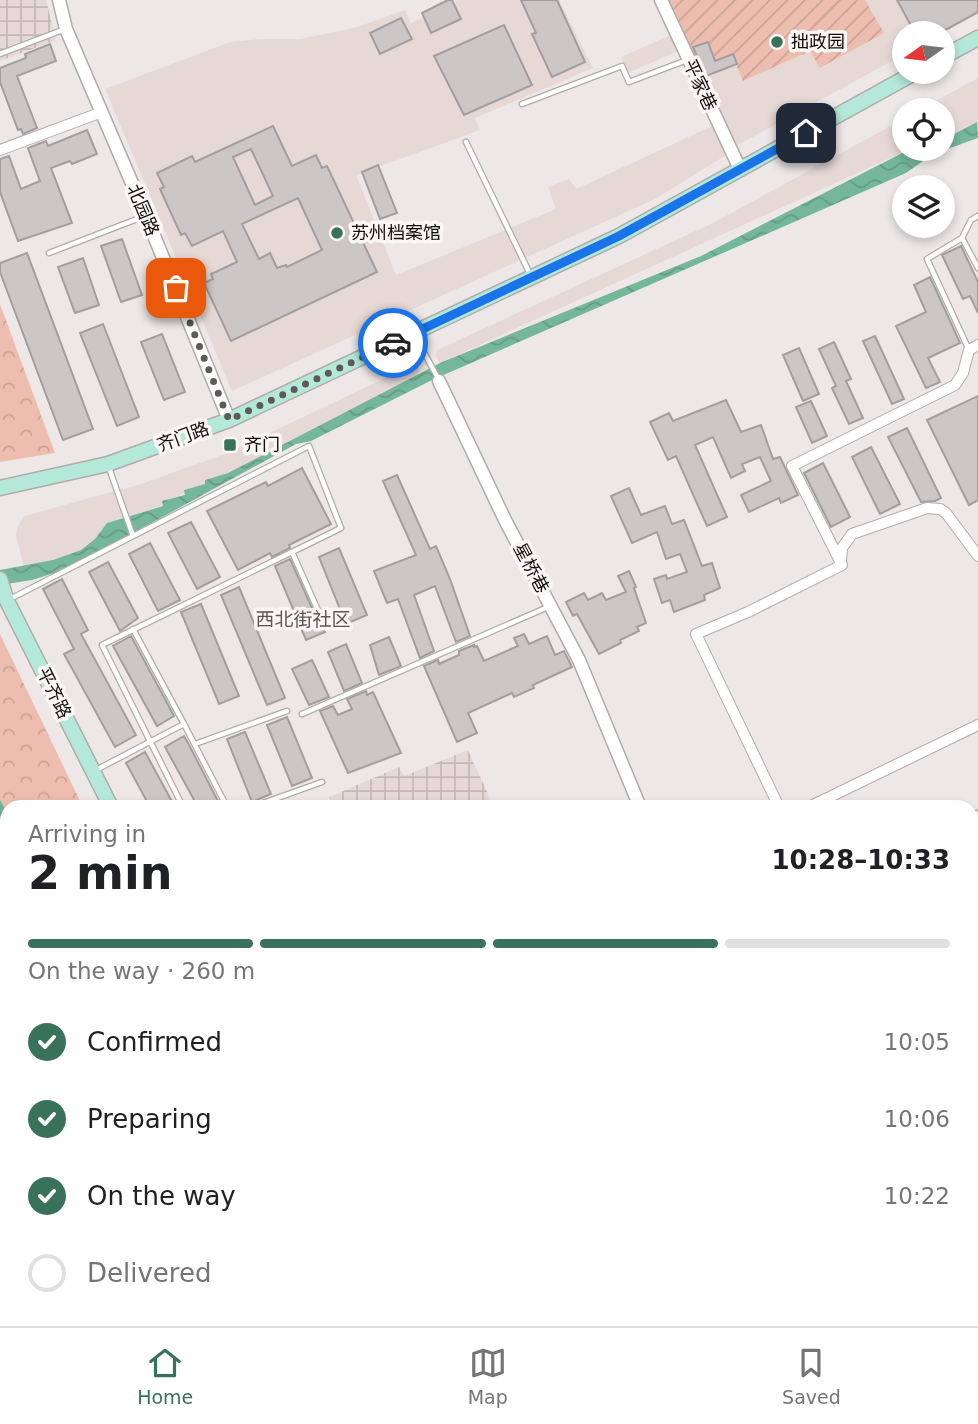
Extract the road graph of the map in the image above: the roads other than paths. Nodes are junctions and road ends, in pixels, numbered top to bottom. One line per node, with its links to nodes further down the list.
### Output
1 (59, 0): 3 (street, 北园路)
2 (661, 0): 7 (street, 平家巷)
3 (66, 29): 6 (lane); 10 (street, 北园路)
4 (978, 38): 5 (main road)
5 (956, 50)
6 (0, 54)
7 (688, 60): 9 (lane); 13 (street, 平家巷)
8 (894, 84): 13 (main road, 齐门路)
9 (522, 104)
10 (102, 111): 12 (street); 14 (street, 北园路)
11 (466, 142): 19 (lane)
12 (0, 150)
13 (740, 169): 19 (main road, 齐门路)
14 (146, 216): 17 (lane); 23 (street, 北园路)
15 (978, 216): 16 (lane)
16 (962, 238): 18 (lane); 21 (lane)
17 (49, 253)
18 (978, 268)
19 (531, 276): 20 (main road, 齐门路)
20 (414, 333): 22 (lane, 星桥巷); 23 (main road, 齐门路)
21 (973, 347): 29 (street)
22 (439, 381): 32 (street, 星桥巷)
23 (229, 420): 24 (main road, 齐门路)
24 (108, 464): 25 (main road, 齐门路); 26 (lane)
25 (0, 488)
26 (133, 535): 27 (lane); 31 (lane)
27 (292, 552): 33 (lane); 34 (lane)
28 (978, 556): 29 (street)
29 (842, 565): 48 (street)
30 (0, 579): 31 (main road, 平齐路)
31 (7, 601): 41 (main road, 平齐路)
32 (551, 606): 36 (lane); 47 (street, 星桥巷)
33 (324, 624)
34 (132, 629): 37 (lane); 39 (lane)
35 (288, 711): 40 (lane)
36 (302, 714)
37 (184, 724): 39 (lane); 40 (lane)
38 (978, 725): 49 (street)
39 (150, 742): 41 (lane); 44 (lane)
40 (195, 744): 45 (lane)
41 (93, 772): 43 (main road, 平齐路)
42 (322, 782): 46 (lane)
43 (107, 800)
44 (179, 800)
45 (223, 800)
46 (272, 800)
47 (637, 800)
48 (776, 800)
49 (833, 800)

